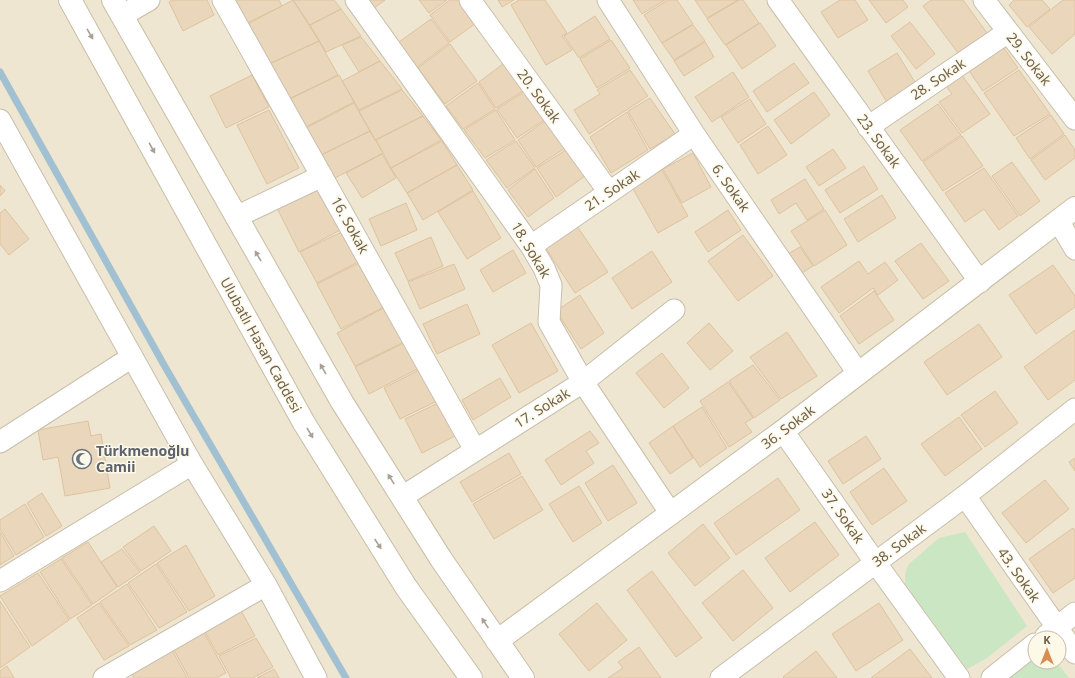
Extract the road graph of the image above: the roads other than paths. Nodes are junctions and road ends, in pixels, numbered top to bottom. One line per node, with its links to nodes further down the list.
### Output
1 (70, 0): 46 (main road, Ulubatlı Hasan Caddesi, one-way to 46)
2 (149, 0): 9 (street)
3 (223, 0): 15 (street, 16. Sokak)
4 (356, 0): 19 (street, 18. Sokak)
5 (470, 0): 16 (street, 20. Sokak)
6 (608, 0): 14 (street, 6. Sokak)
7 (984, 0): 10 (street, 29. Sokak)
8 (787, 3): 13 (street, 23. Sokak)
9 (118, 8): 18 (main road)
10 (1008, 32): 11 (street, 29. Sokak); 13 (street, 28. Sokak)
11 (1075, 119)
12 (0, 120): 23 (street)
13 (868, 127): 21 (street, 23. Sokak)
14 (694, 134): 16 (street, 21. Sokak); 24 (street, 6. Sokak)
15 (322, 176): 18 (street); 29 (street, 16. Sokak)
16 (609, 192): 19 (street, 21. Sokak)
17 (1067, 215): 20 (street); 21 (main road, 36. Sokak)
18 (236, 217): 32 (main road, one-way to 18)
19 (531, 246): 25 (street, 18. Sokak)
20 (1075, 249)
21 (980, 282): 24 (main road, 36. Sokak)
22 (674, 310): 25 (street, 17. Sokak)
23 (132, 357): 28 (street); 30 (street)
24 (858, 373): 27 (main road, 36. Sokak)
25 (583, 382): 29 (street, 17. Sokak); 33 (street, 18. Sokak)
26 (1075, 409): 31 (street, 38. Sokak)
27 (783, 431): 33 (main road, 36. Sokak); 34 (street, 37. Sokak)
28 (0, 442)
29 (475, 450): 32 (street, 17. Sokak)
30 (192, 464): 35 (street); 36 (street)
31 (965, 496): 34 (street, 38. Sokak); 38 (street, 43. Sokak)
32 (402, 497): 40 (main road, one-way to 32)
33 (672, 514): 40 (main road, 36. Sokak)
34 (874, 562): 48 (street, 38. Sokak); 49 (street, 37. Sokak)
35 (0, 581)
36 (266, 585): 44 (street); 45 (street)
37 (1075, 613): 39 (street)
38 (1048, 630)
39 (1054, 630)
40 (497, 641): 47 (main road)
41 (1067, 647): 43 (street, 43. Sokak)
42 (1027, 650): 50 (street)
43 (1075, 653)
44 (104, 678)
45 (316, 678)
46 (471, 678)
47 (523, 678)
48 (721, 678)
49 (959, 678)
50 (992, 678)

